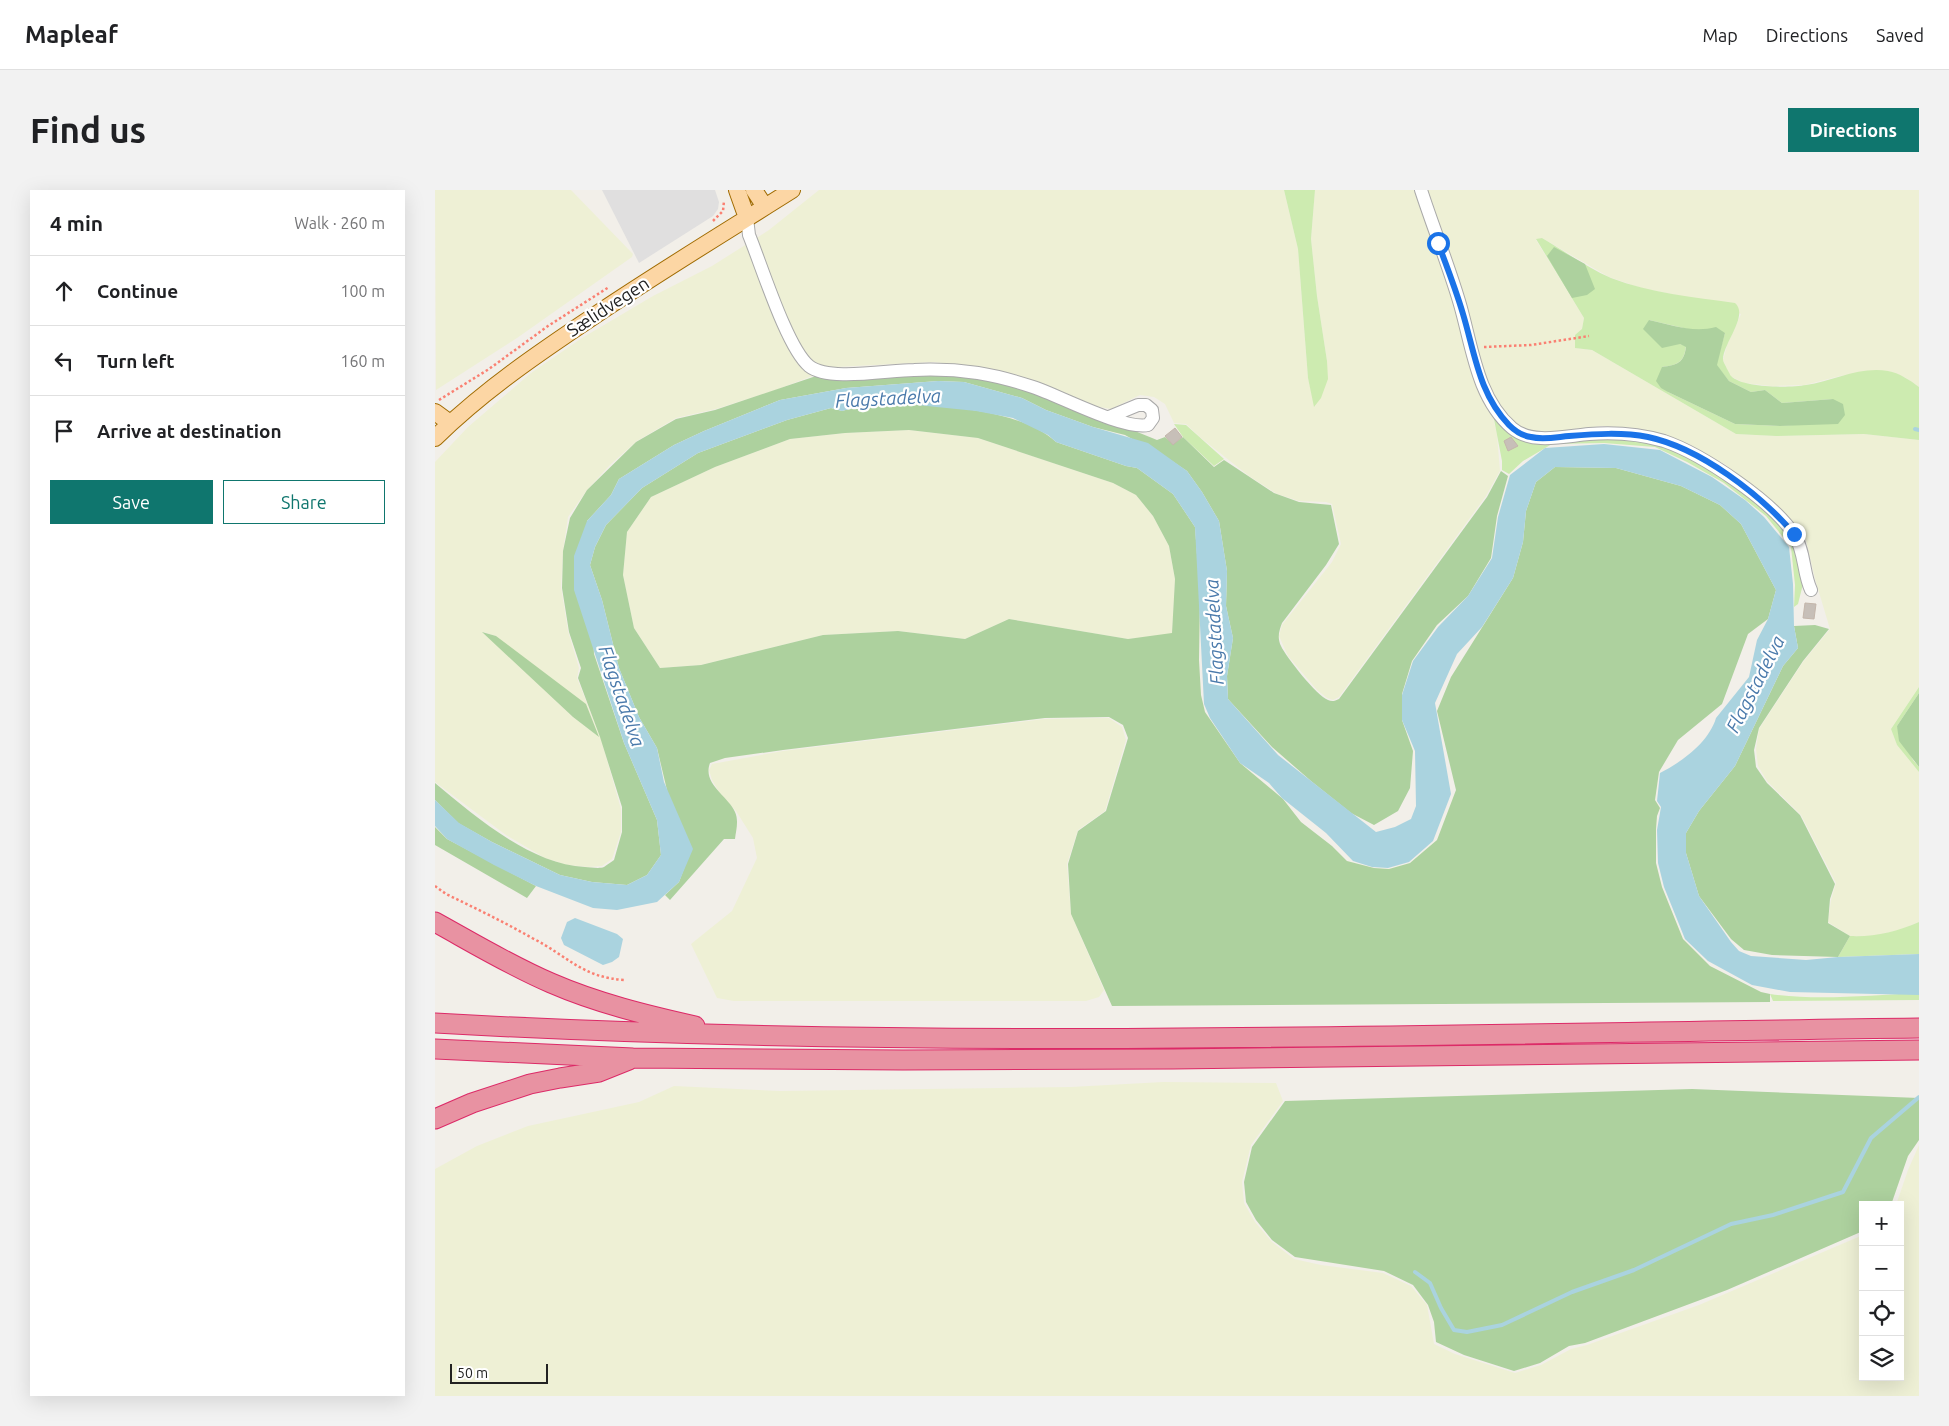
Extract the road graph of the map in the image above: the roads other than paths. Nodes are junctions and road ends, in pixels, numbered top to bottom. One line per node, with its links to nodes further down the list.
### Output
1 (737, 190): 6 (main road)
2 (753, 190): 5 (main road)
3 (792, 190): 5 (main road, Sælidvegen)
4 (1421, 190): 11 (lane)
5 (765, 207): 6 (main road, Sælidvegen)
6 (747, 218): 8 (lane); 9 (main road, Sælidvegen)
7 (435, 412): 9 (main road)
8 (1109, 417)
9 (450, 424): 10 (main road, Sælidvegen)
10 (435, 438)
11 (1811, 590)
12 (435, 922): 15 (highway)
13 (435, 1023): 15 (highway)
14 (1919, 1028): 15 (highway)
15 (737, 1035)
16 (435, 1049): 18 (highway)
17 (1919, 1050): 18 (highway)
18 (633, 1058): 19 (highway)
19 (435, 1119)

